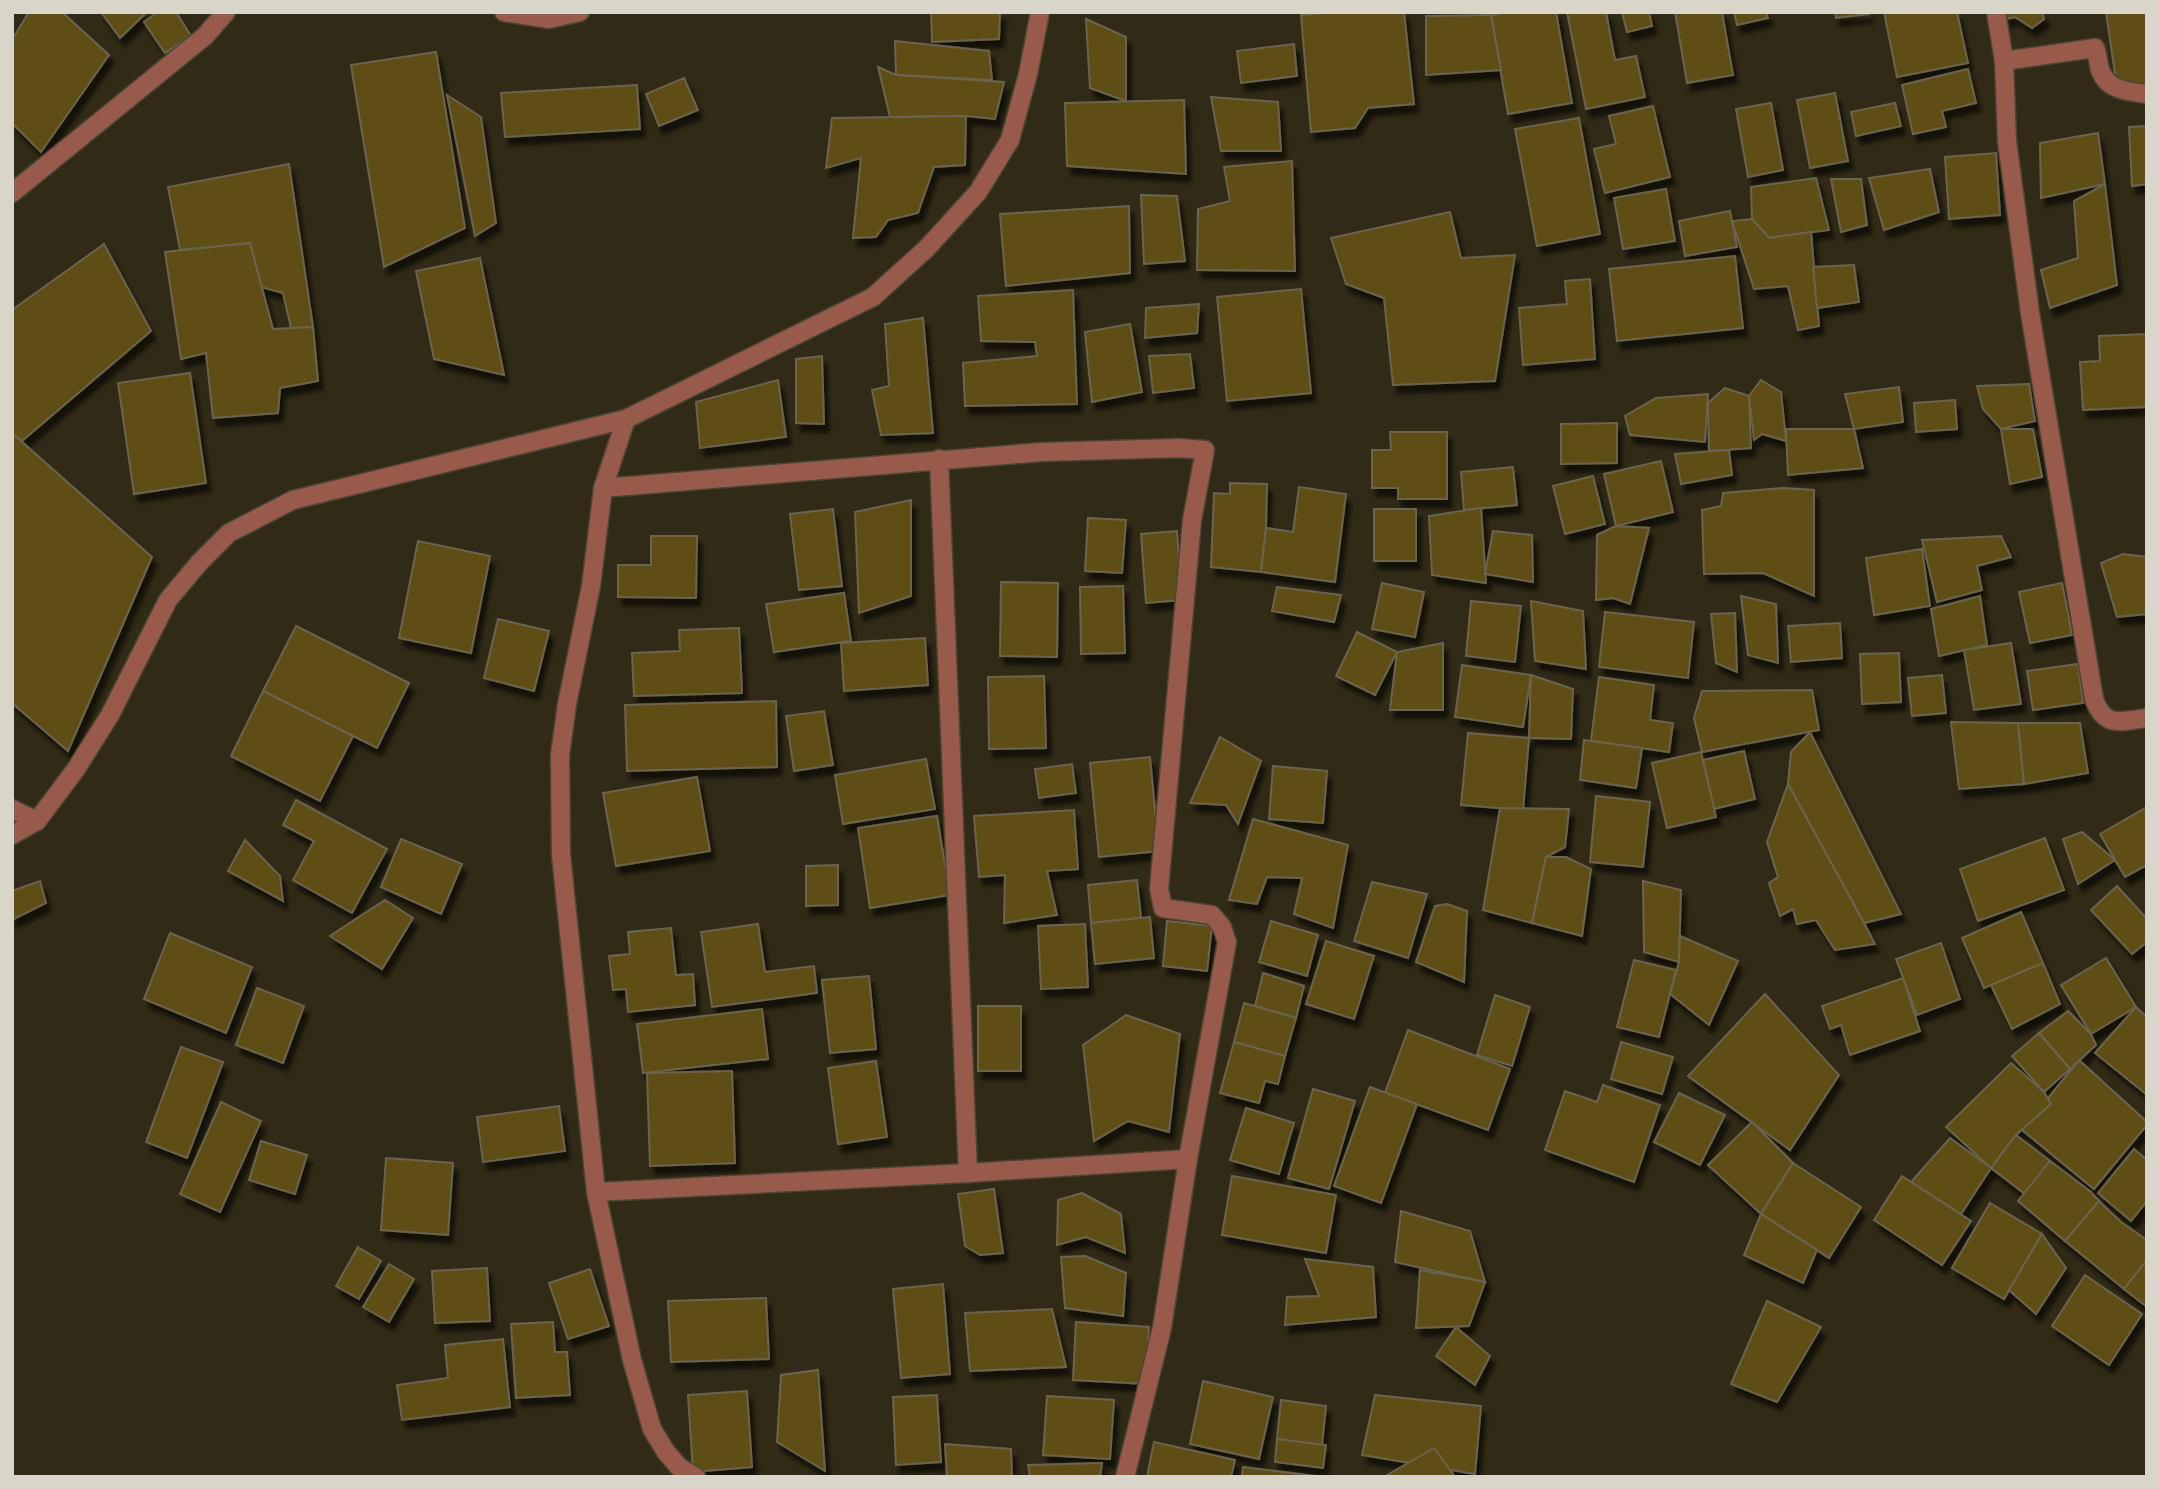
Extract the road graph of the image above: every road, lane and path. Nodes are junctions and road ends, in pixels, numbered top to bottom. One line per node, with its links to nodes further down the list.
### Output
1 (226, 12): 8 (street)
2 (504, 12): 3 (street)
3 (580, 12)
4 (1040, 12): 9 (street)
5 (1996, 12): 6 (street)
6 (2004, 61): 7 (street); 12 (street)
7 (2147, 94)
8 (12, 193)
9 (626, 419): 11 (street); 14 (street)
10 (939, 459): 11 (street); 16 (street); 17 (street)
11 (603, 488): 18 (street)
12 (2147, 718)
13 (12, 809): 14 (street)
14 (37, 821): 15 (street)
15 (12, 835)
16 (1188, 1159): 17 (street); 20 (street)
17 (968, 1173): 18 (street)
18 (596, 1192): 19 (street)
19 (696, 1477)
20 (1125, 1477)

